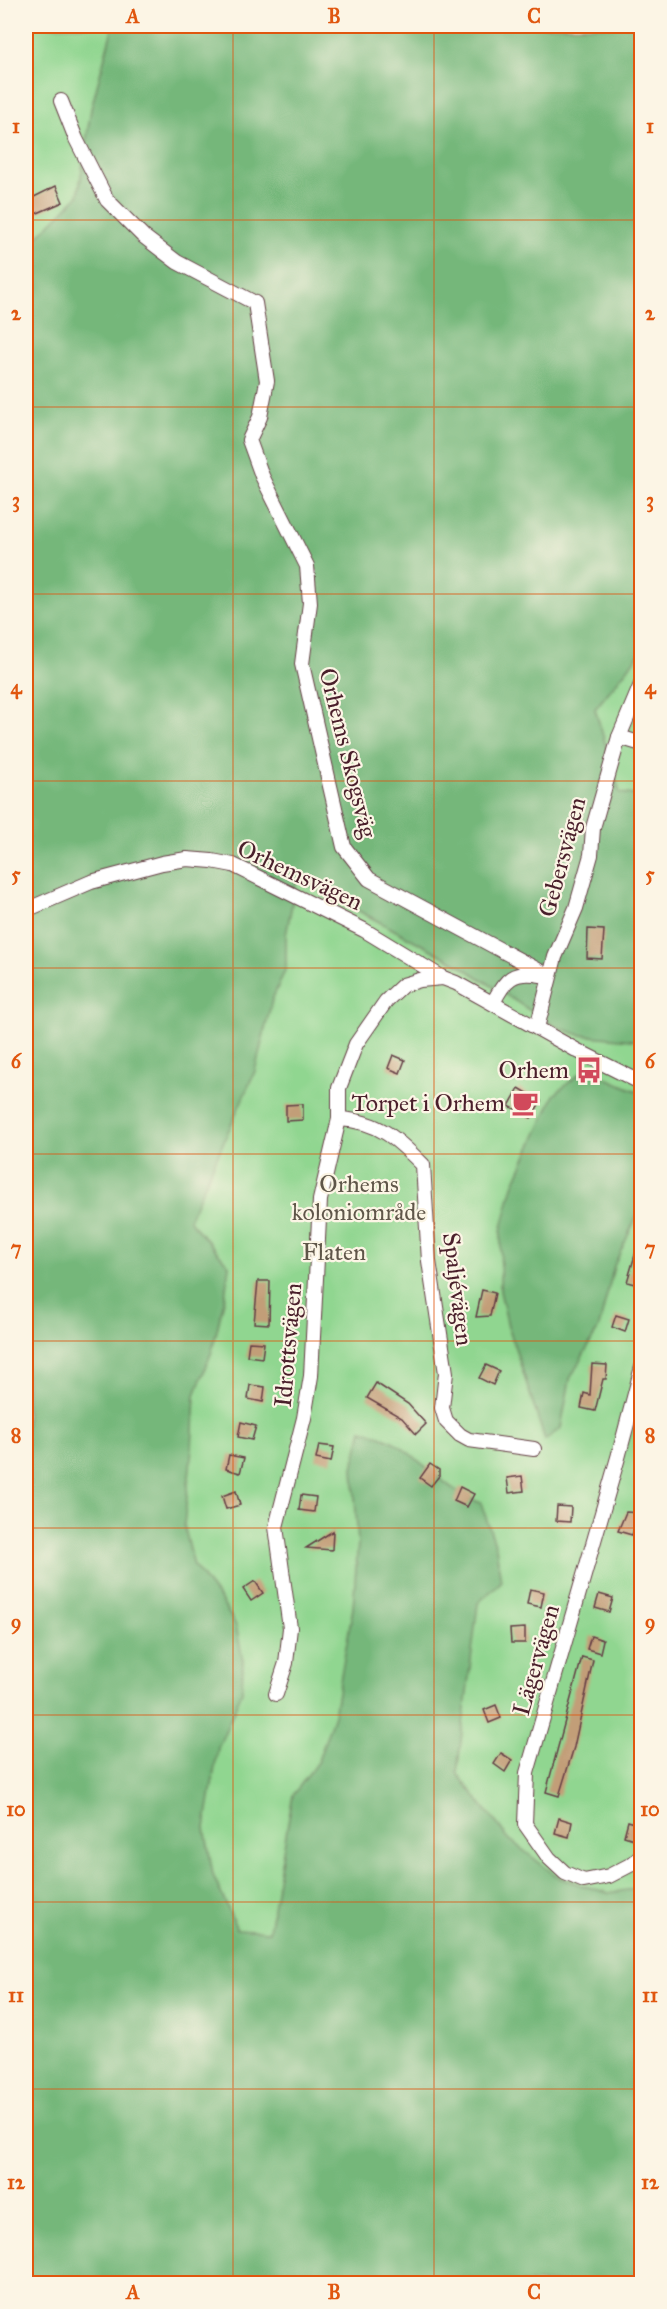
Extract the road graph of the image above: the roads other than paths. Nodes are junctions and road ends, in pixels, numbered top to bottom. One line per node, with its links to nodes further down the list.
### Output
1 (61, 101): 6 (street, Orhems Skogsväg)
2 (642, 682): 3 (street, Gebersvägen)
3 (619, 737): 4 (street); 6 (street, Gebersvägen)
4 (642, 744)
5 (26, 910): 7 (street, Orhemsvägen)
6 (549, 976): 8 (street); 9 (street)
7 (443, 978): 8 (street, Orhemsvägen); 11 (street, Idrottsvägen)
8 (493, 1003): 9 (street, Orhemsvägen)
9 (537, 1028): 10 (street, Orhemsvägen)
10 (642, 1083)
11 (339, 1119): 13 (street, Spaljévägen); 14 (street, Idrottsvägen)
12 (642, 1367): 15 (street, Lägervägen)
13 (534, 1449)
14 (276, 1694)
15 (642, 1856)

